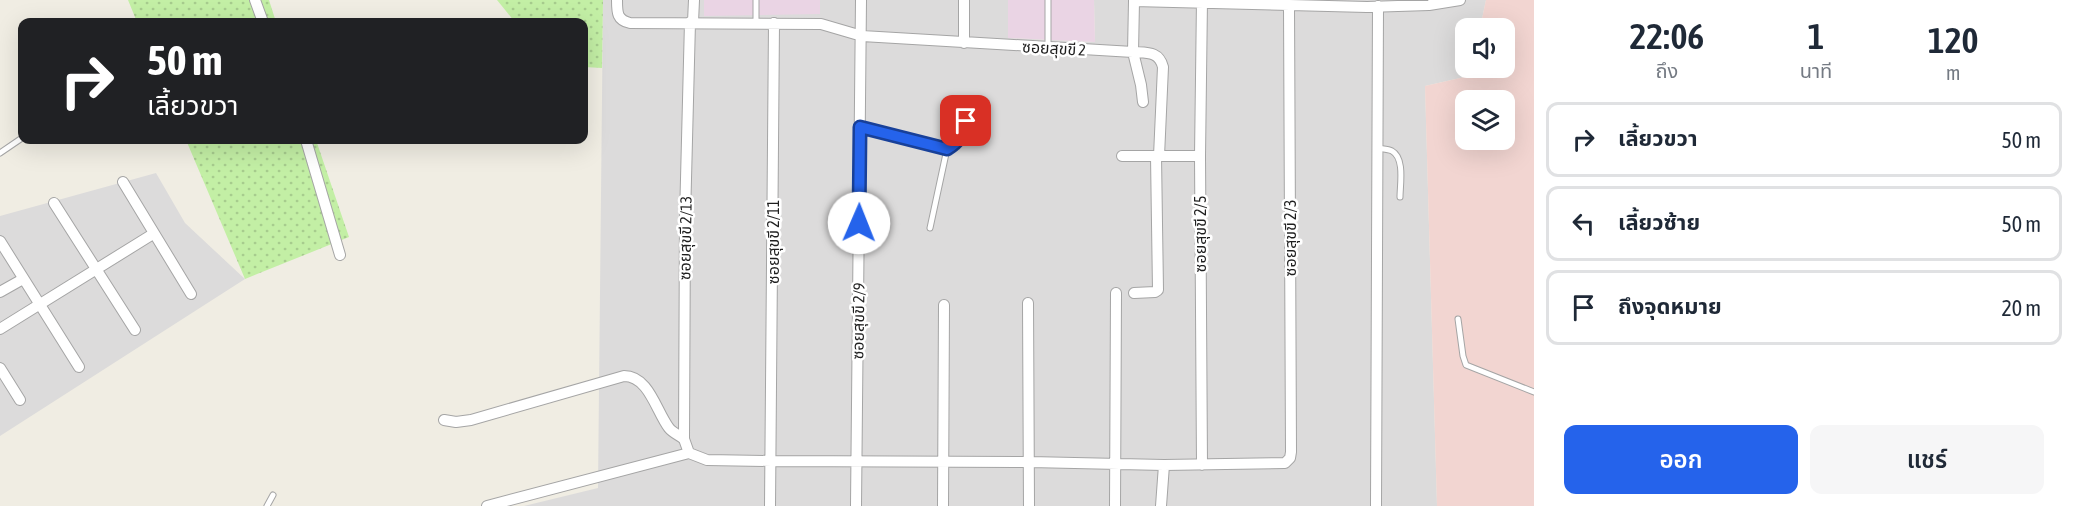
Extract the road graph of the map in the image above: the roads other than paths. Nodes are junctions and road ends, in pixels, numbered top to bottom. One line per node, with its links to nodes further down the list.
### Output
1 (255, 0): 13 (street)
2 (617, 0): 14 (street, ซอยสุขขี 2)
3 (694, 0): 14 (street, ซอยสุขขี 2/13)
4 (756, 0): 15 (lane)
5 (861, 0): 17 (street, ซอยสุขขี 2/9)
6 (964, 0): 18 (street)
7 (1048, 0): 19 (lane)
8 (1460, 0): 12 (street)
9 (1133, 1): 10 (street); 20 (street)
10 (1202, 2): 11 (street); 31 (street, ซอยสุขขี 2/5)
11 (1285, 4): 12 (street); 64 (street, ซอยสุขขี 2/3)
12 (1371, 4): 26 (street)
13 (262, 18)
14 (692, 22): 15 (street, ซอยสุขขี 2); 56 (street, ซอยสุขขี 2/13)
15 (756, 23): 16 (street, ซอยสุขขี 2)
16 (774, 23): 17 (street, ซอยสุขขี 2); 59 (street, ซอยสุขขี 2/11)
17 (862, 36): 18 (street, ซอยสุขขี 2); 23 (street, ซอยสุขขี 2/9)
18 (964, 43): 19 (street, ซอยสุขขี 2)
19 (1048, 48): 20 (street, ซอยสุขขี 2)
20 (1133, 52): 21 (street); 30 (street, ซอยสุขขี 2)
21 (1143, 102)
22 (969, 105): 27 (lane)
23 (860, 127): 27 (lane); 58 (street, ซอยสุขขี 2/9)
24 (18, 141): 28 (lane)
25 (307, 144): 38 (street)
26 (1377, 148): 33 (lane); 74 (street)
27 (947, 149): 35 (lane)
28 (0, 153)
29 (1122, 156): 30 (street)
30 (1158, 156): 31 (street); 43 (street)
31 (1200, 156): 64 (street, ซอยสุขขี 2/5)
32 (123, 182): 36 (street)
33 (1400, 197)
34 (54, 202): 39 (street)
35 (930, 228)
36 (153, 234): 39 (street); 44 (street)
37 (0, 241): 40 (street)
38 (340, 255)
39 (98, 269): 46 (street); 50 (street)
40 (23, 279): 41 (street); 46 (street)
41 (0, 292)
42 (1116, 293): 62 (street)
43 (1134, 293)
44 (191, 294)
45 (1028, 303): 61 (street)
46 (39, 304): 49 (street); 51 (street)
47 (944, 305): 60 (street)
48 (1458, 320): 53 (lane)
49 (0, 329)
50 (135, 330)
51 (79, 367)
52 (0, 368): 54 (street)
53 (1534, 392)
54 (20, 400)
55 (444, 420): 56 (street)
56 (684, 439): 57 (street, ซอยสุขขี 2/13)
57 (688, 453): 59 (street); 67 (street)
58 (856, 461): 59 (street); 60 (street); 69 (street, ซอยสุขขี 2/9)
59 (771, 462): 68 (street, ซอยสุขขี 2/11)
60 (943, 462): 61 (street); 70 (street)
61 (1030, 462): 62 (street); 71 (street)
62 (1116, 465): 63 (street); 72 (street)
63 (1164, 465): 64 (street); 73 (street)
64 (1202, 465)
65 (273, 495): 66 (lane)
66 (267, 506)
67 (487, 506)
68 (770, 506)
69 (856, 506)
70 (943, 506)
71 (1029, 506)
72 (1115, 506)
73 (1161, 506)
74 (1377, 506)

